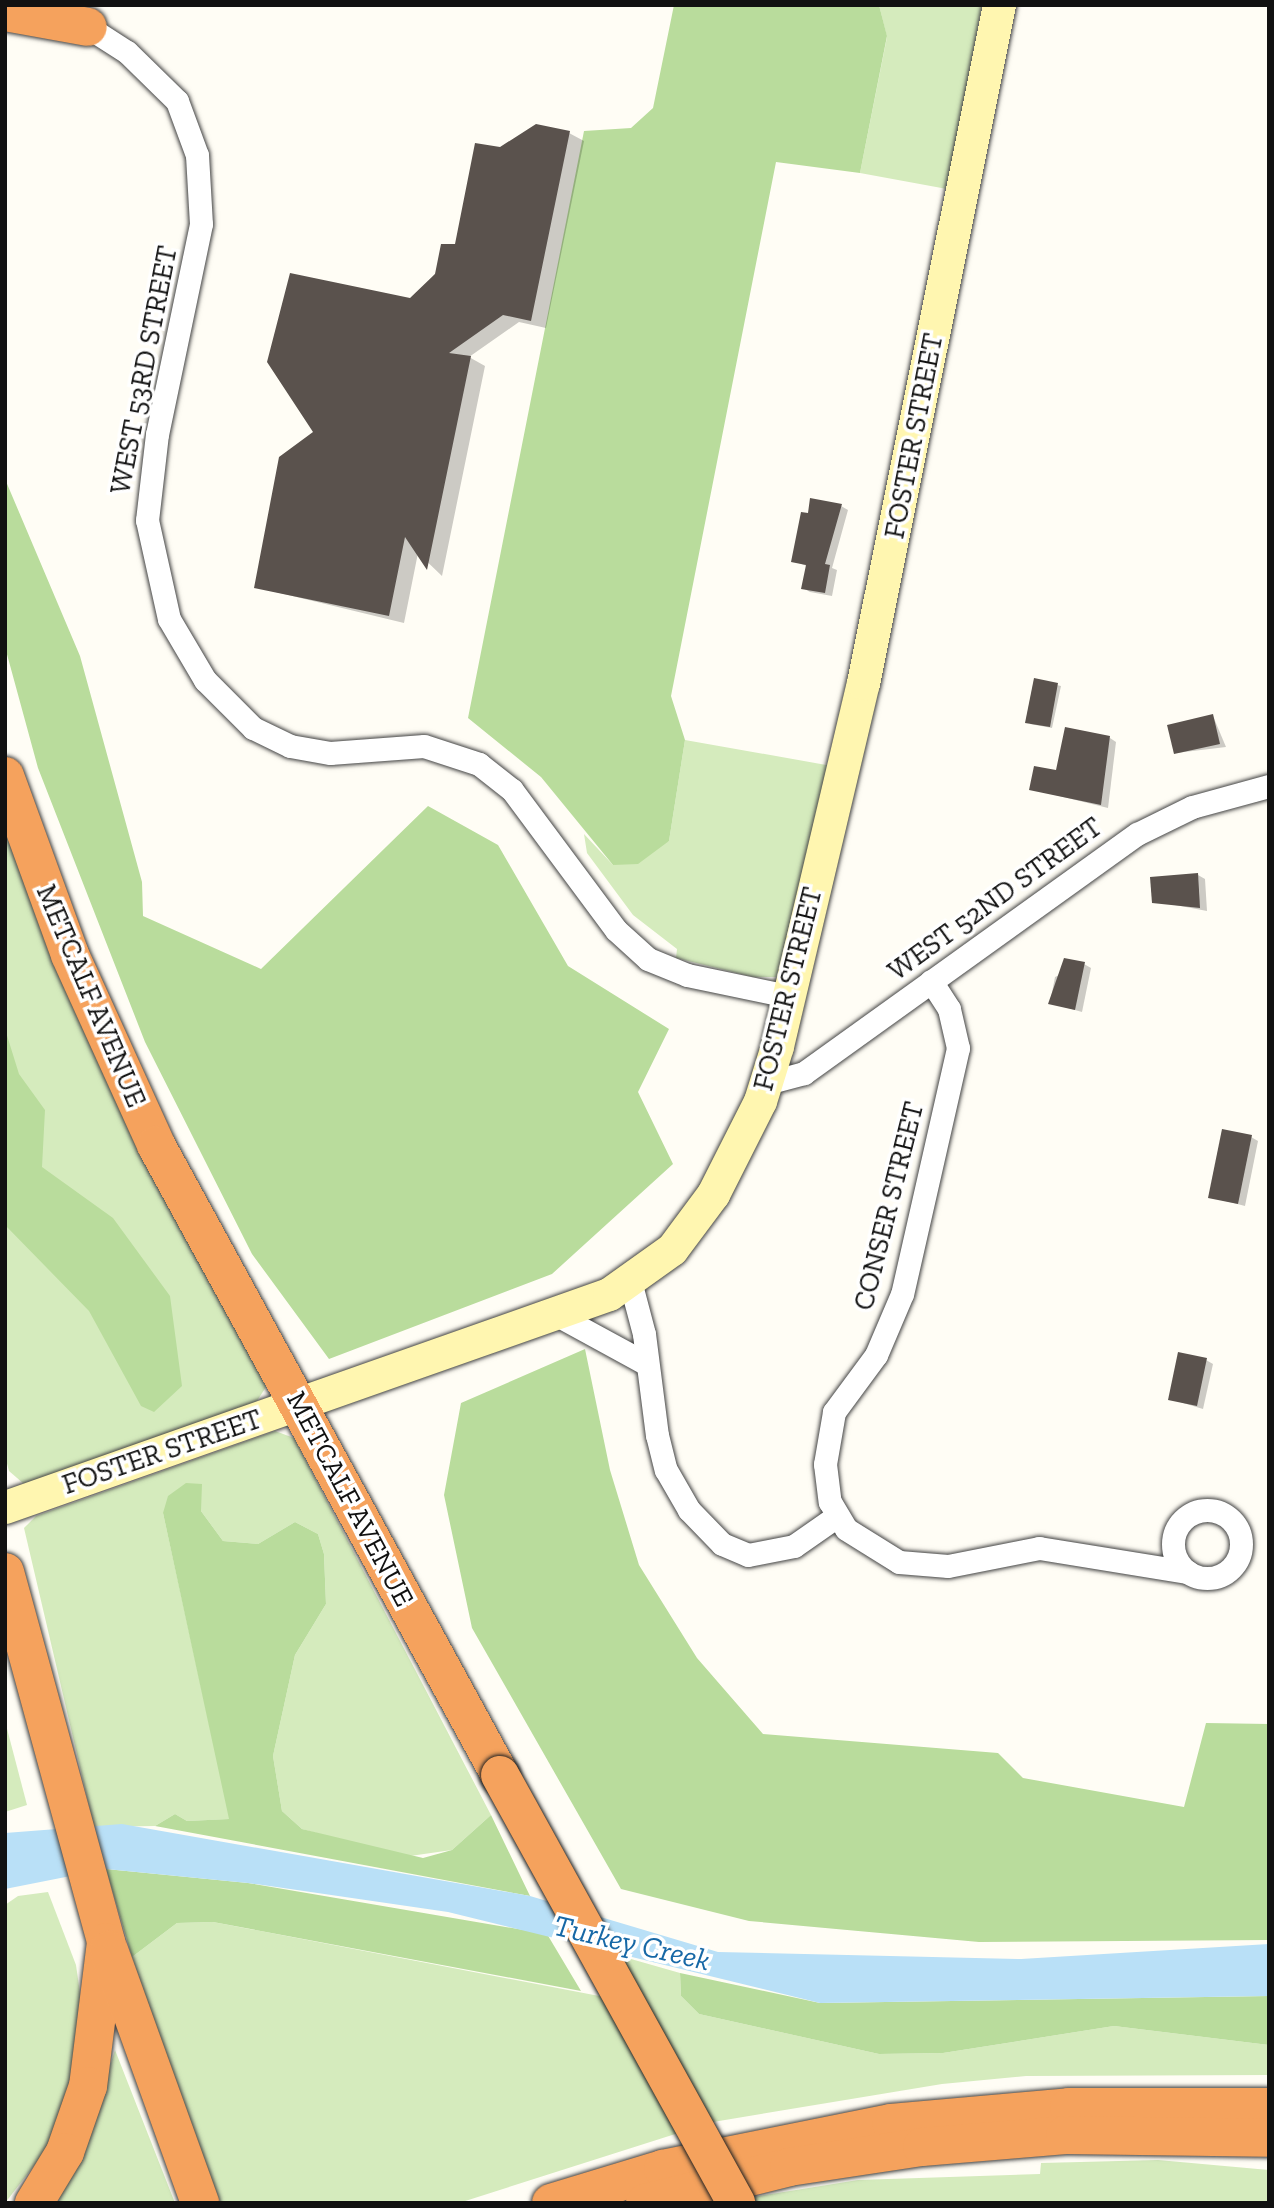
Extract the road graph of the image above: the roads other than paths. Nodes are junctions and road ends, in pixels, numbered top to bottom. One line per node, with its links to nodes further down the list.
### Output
1 (999, 5): 7 (street, FOSTER STREET)
2 (5, 12): 3 (highway)
3 (75, 16): 7 (street, WEST 53RD STREET)
4 (5, 776): 12 (highway, METCALF AVENUE)
5 (1269, 786): 6 (street, WEST 52ND STREET)
6 (931, 981): 8 (street, WEST 52ND STREET); 14 (street, CONSER STREET)
7 (788, 996): 8 (street, FOSTER STREET)
8 (767, 1083): 9 (street, FOSTER STREET)
9 (630, 1281): 10 (street, FOSTER STREET); 11 (street)
10 (556, 1315): 11 (street); 12 (street, FOSTER STREET)
11 (645, 1363): 14 (street)
12 (299, 1405): 13 (street, FOSTER STREET); 26 (highway, METCALF AVENUE, bridge)
13 (5, 1507)
14 (837, 1516): 16 (street)
15 (5, 1572): 17 (highway)
16 (1188, 1572)
17 (106, 1942): 23 (highway); 24 (highway)
18 (1269, 2107): 25 (highway)
19 (1168, 2133): 20 (highway); 21 (highway); 22 (highway)
20 (1269, 2138)
21 (1269, 2151)
22 (661, 2200)
23 (34, 2203)
24 (200, 2203)
25 (551, 2203)
26 (736, 2203)

